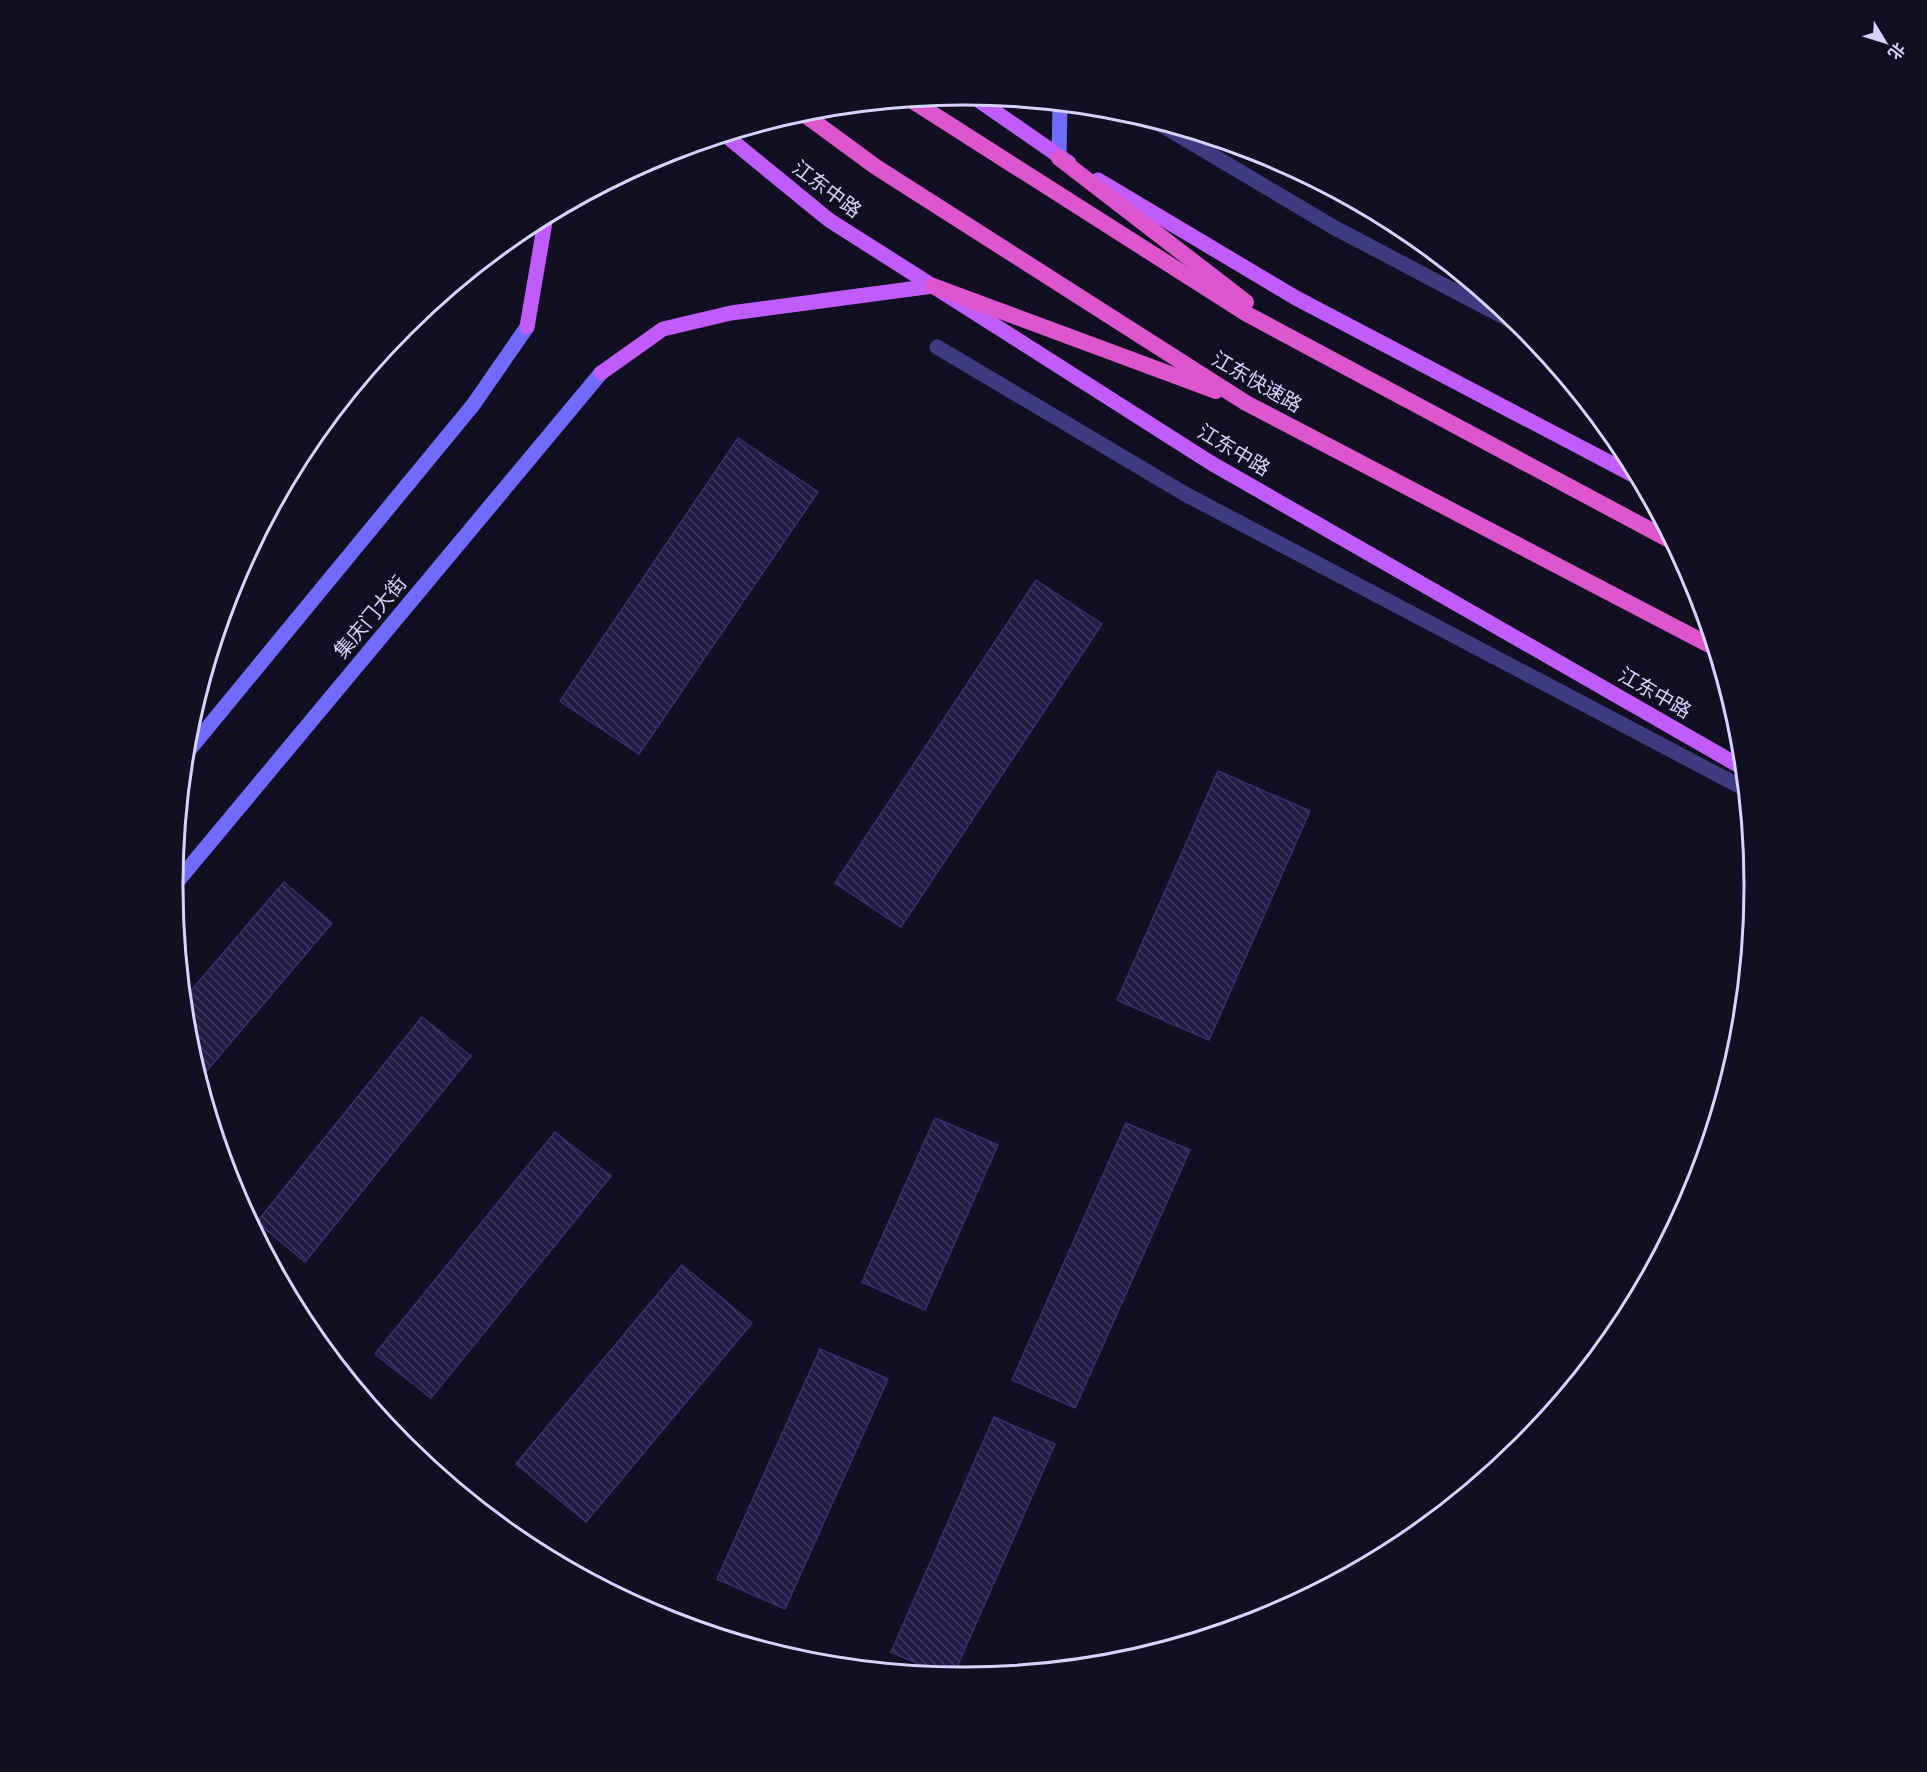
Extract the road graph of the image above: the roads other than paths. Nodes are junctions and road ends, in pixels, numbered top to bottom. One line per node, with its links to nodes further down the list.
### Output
1 (986, 106): 7 (main road)
2 (921, 107): 11 (highway)
3 (1060, 111): 7 (main road)
4 (812, 120): 13 (highway, 江东快速路)
5 (1180, 136): 10 (street)
6 (732, 140): 9 (main road, 江东中路)
7 (1059, 158): 11 (highway); 14 (main road)
8 (544, 228): 17 (main road)
9 (933, 286): 13 (highway); 18 (main road, 江东中路); 20 (main road, 集庆门大街)
10 (1489, 309)
11 (1291, 338): 15 (highway)
12 (937, 346): 19 (street, 江东中路)
13 (1246, 403): 16 (highway, 江东快速路)
14 (1624, 470)
15 (1661, 536)
16 (1706, 644)
17 (197, 741)
18 (1734, 763)
19 (1738, 785)
20 (183, 875)

